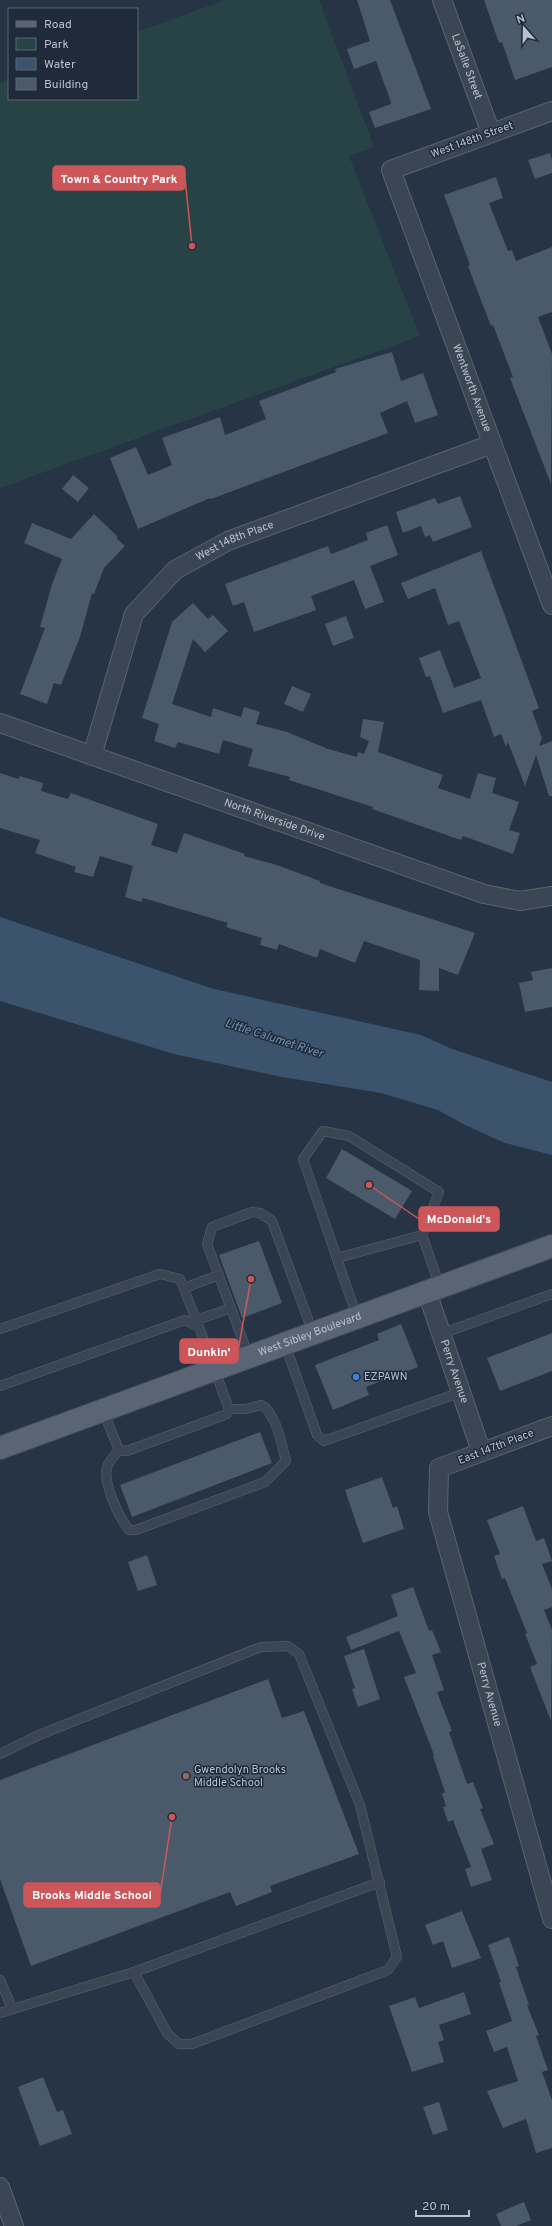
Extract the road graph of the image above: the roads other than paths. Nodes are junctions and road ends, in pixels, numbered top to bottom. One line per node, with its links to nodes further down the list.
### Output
1 (442, 0): 3 (street, LaSalle Street)
2 (552, 111): 3 (street, West 148th Street)
3 (491, 133): 4 (street, West 148th Street)
4 (391, 170): 5 (street, Wentworth Avenue)
5 (492, 444): 6 (street, Wentworth Avenue); 8 (street, West 148th Place)
6 (552, 605)
7 (0, 723): 8 (street, North Riverside Drive)
8 (92, 756): 9 (street, North Riverside Drive)
9 (552, 896)
10 (422, 1235): 12 (lane); 12 (lane); 15 (lane)
11 (552, 1246): 15 (main road, West Sibley Boulevard)
12 (337, 1258): 18 (lane)
13 (219, 1275): 14 (lane); 17 (lane); 21 (lane)
14 (184, 1288): 19 (lane); 20 (lane)
15 (433, 1289): 18 (main road, West Sibley Boulevard); 22 (street, Perry Avenue)
16 (552, 1294): 22 (lane)
17 (231, 1308): 19 (lane); 24 (lane)
18 (357, 1317): 21 (main road, West Sibley Boulevard)
19 (198, 1324): 25 (lane); 26 (lane)
20 (0, 1329)
21 (313, 1333): 23 (main road, West Sibley Boulevard)
22 (441, 1334): 27 (street, Perry Avenue)
23 (285, 1344): 24 (main road, West Sibley Boulevard); 27 (lane)
24 (249, 1357): 25 (main road, West Sibley Boulevard)
25 (214, 1370): 28 (lane); 29 (main road, West Sibley Boulevard)
26 (0, 1386)
27 (461, 1392): 33 (street, Perry Avenue)
28 (229, 1409): 32 (lane); 32 (lane)
29 (103, 1410): 31 (main road, West Sibley Boulevard); 32 (lane)
30 (552, 1426): 33 (street, East 147th Place)
31 (0, 1448)
32 (119, 1450)
33 (481, 1451): 34 (street, East 147th Place)
34 (440, 1468): 37 (street, Perry Avenue)
35 (0, 1754): 36 (lane)
36 (380, 1882): 38 (lane); 38 (lane)
37 (552, 1919)
38 (134, 1972): 40 (lane)
39 (0, 1980): 40 (lane)
40 (12, 2008): 41 (lane)
41 (0, 2013)
42 (0, 2187): 43 (street)
43 (14, 2226)

